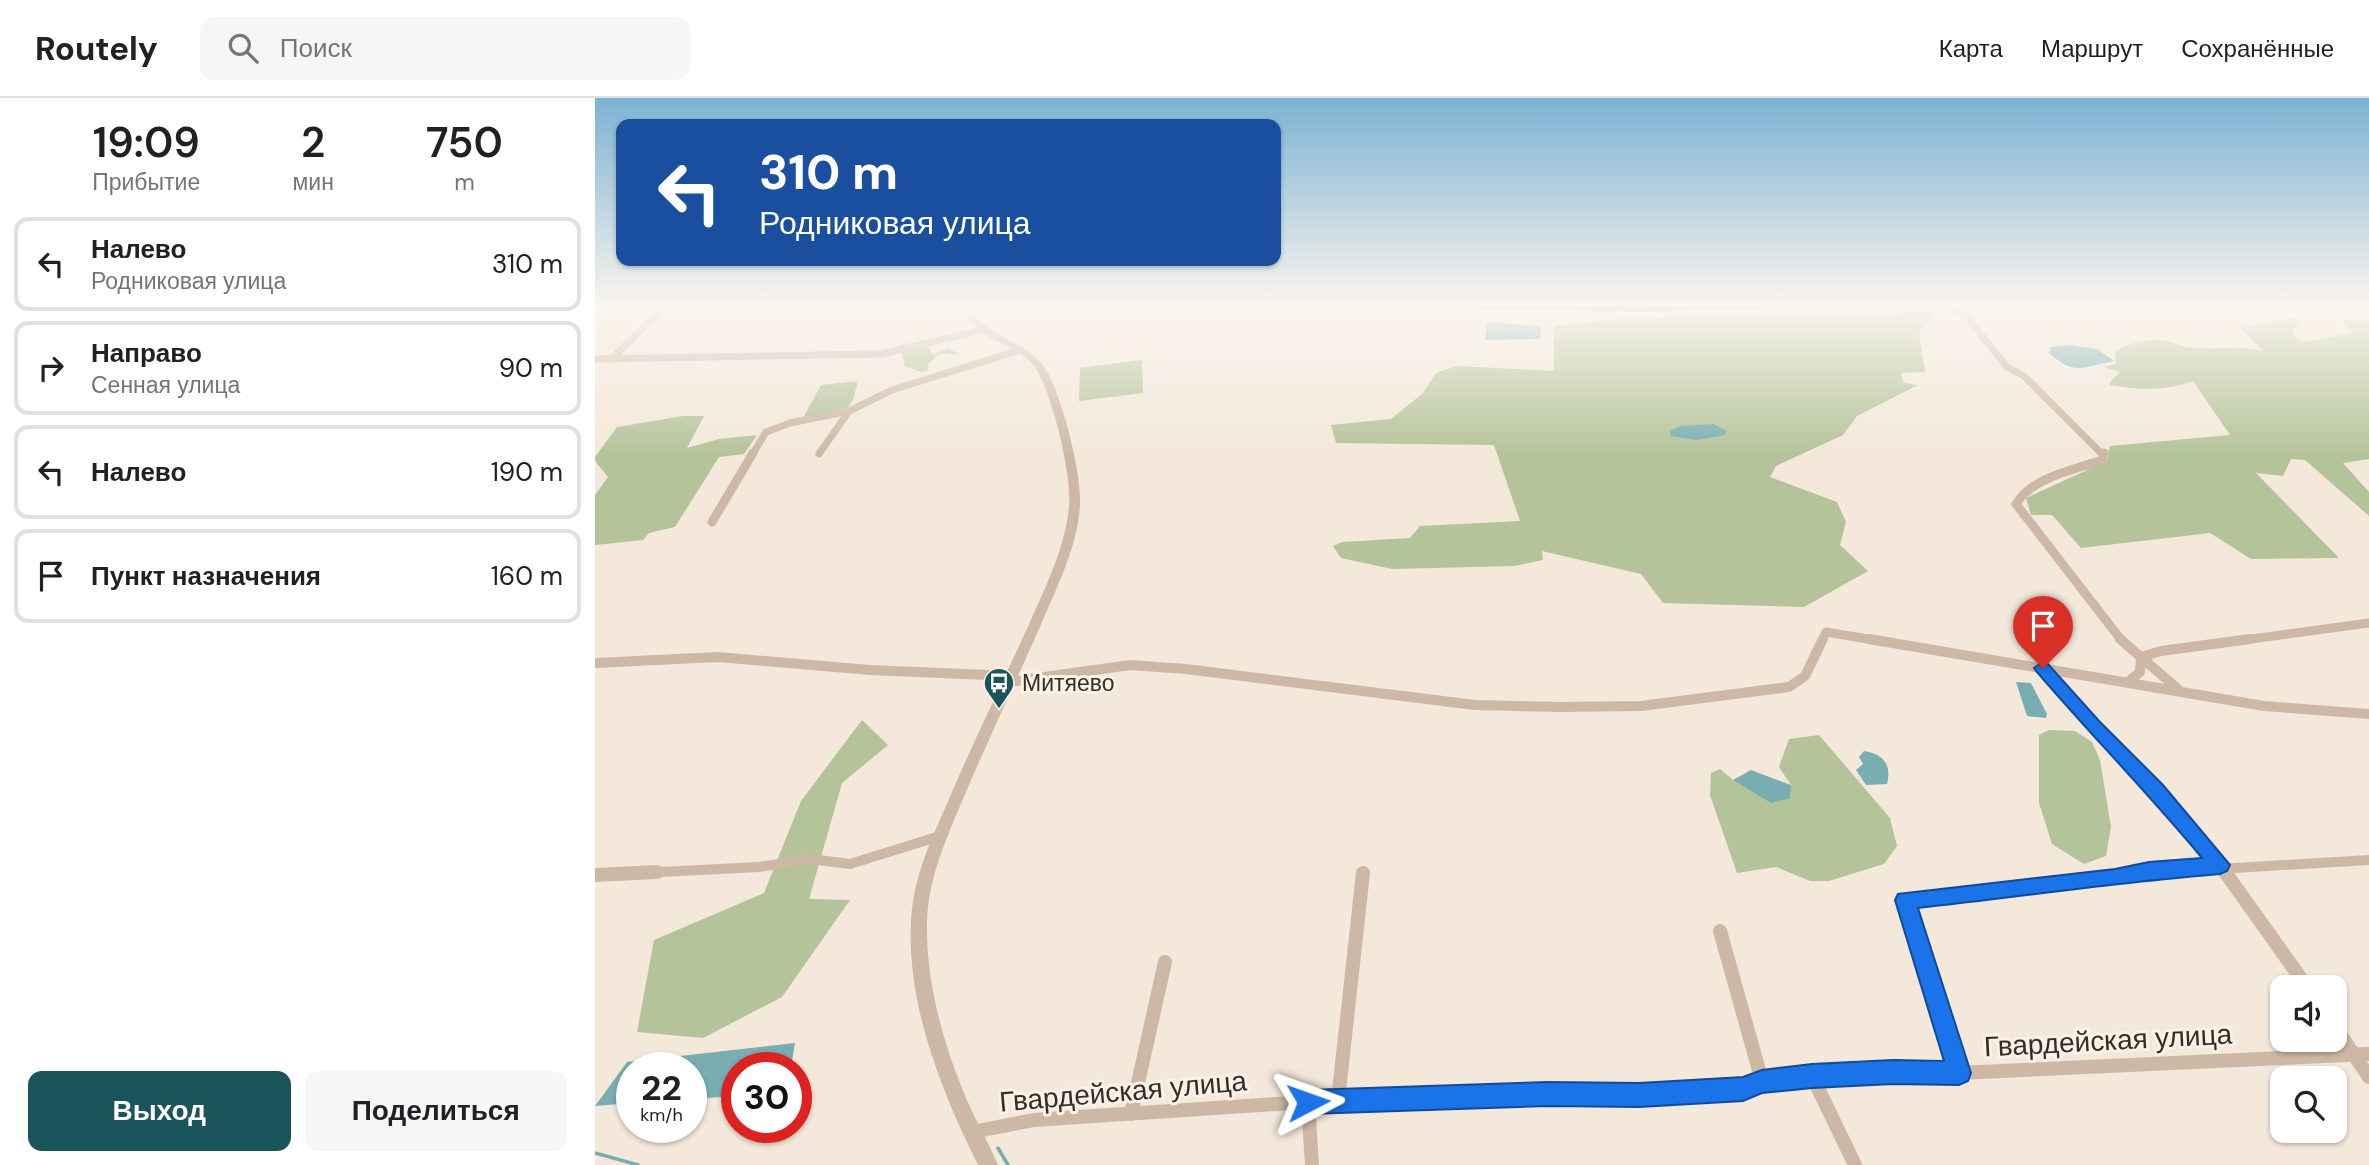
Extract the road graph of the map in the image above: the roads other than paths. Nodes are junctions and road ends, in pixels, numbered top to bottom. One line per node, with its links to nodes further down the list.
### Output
1 (614, 356): 7 (street)
2 (784, 356): 7 (street)
3 (1001, 356): 8 (street)
4 (1027, 356): 15 (street)
5 (2000, 356): 12 (street)
6 (595, 359): 7 (street)
7 (611, 359)
8 (849, 411): 9 (street); 10 (street)
9 (819, 454)
10 (712, 522)
11 (2369, 623): 12 (street)
12 (2141, 657): 16 (street); 17 (street)
13 (595, 663): 15 (street)
14 (2043, 668): 15 (street); 16 (street); 21 (street)
15 (1011, 676): 19 (street)
16 (2129, 681): 17 (street)
17 (2179, 690): 18 (street)
18 (2369, 714)
19 (940, 836): 23 (street); 36 (street)
20 (2369, 860): 21 (street)
21 (2220, 865): 26 (street); 29 (street)
22 (1363, 873): 33 (street)
23 (595, 875)
24 (1720, 931): 32 (street)
25 (1165, 962): 35 (street)
26 (2298, 975)
27 (2347, 1039): 28 (street)
28 (2362, 1055): 29 (street, Гвардейская улица); 31 (street)
29 (1959, 1073): 30 (street, Гвардейская улица)
30 (1812, 1076): 32 (street, Гвардейская улица); 39 (street)
31 (2369, 1077)
32 (1762, 1082): 33 (street, Гвардейская улица)
33 (1338, 1100): 34 (street, Гвардейская улица)
34 (1308, 1102): 35 (street, Гвардейская улица); 38 (street)
35 (1131, 1114): 36 (street, Гвардейская улица)
36 (971, 1132): 37 (street)
37 (988, 1165)
38 (1312, 1165)
39 (1855, 1165)

